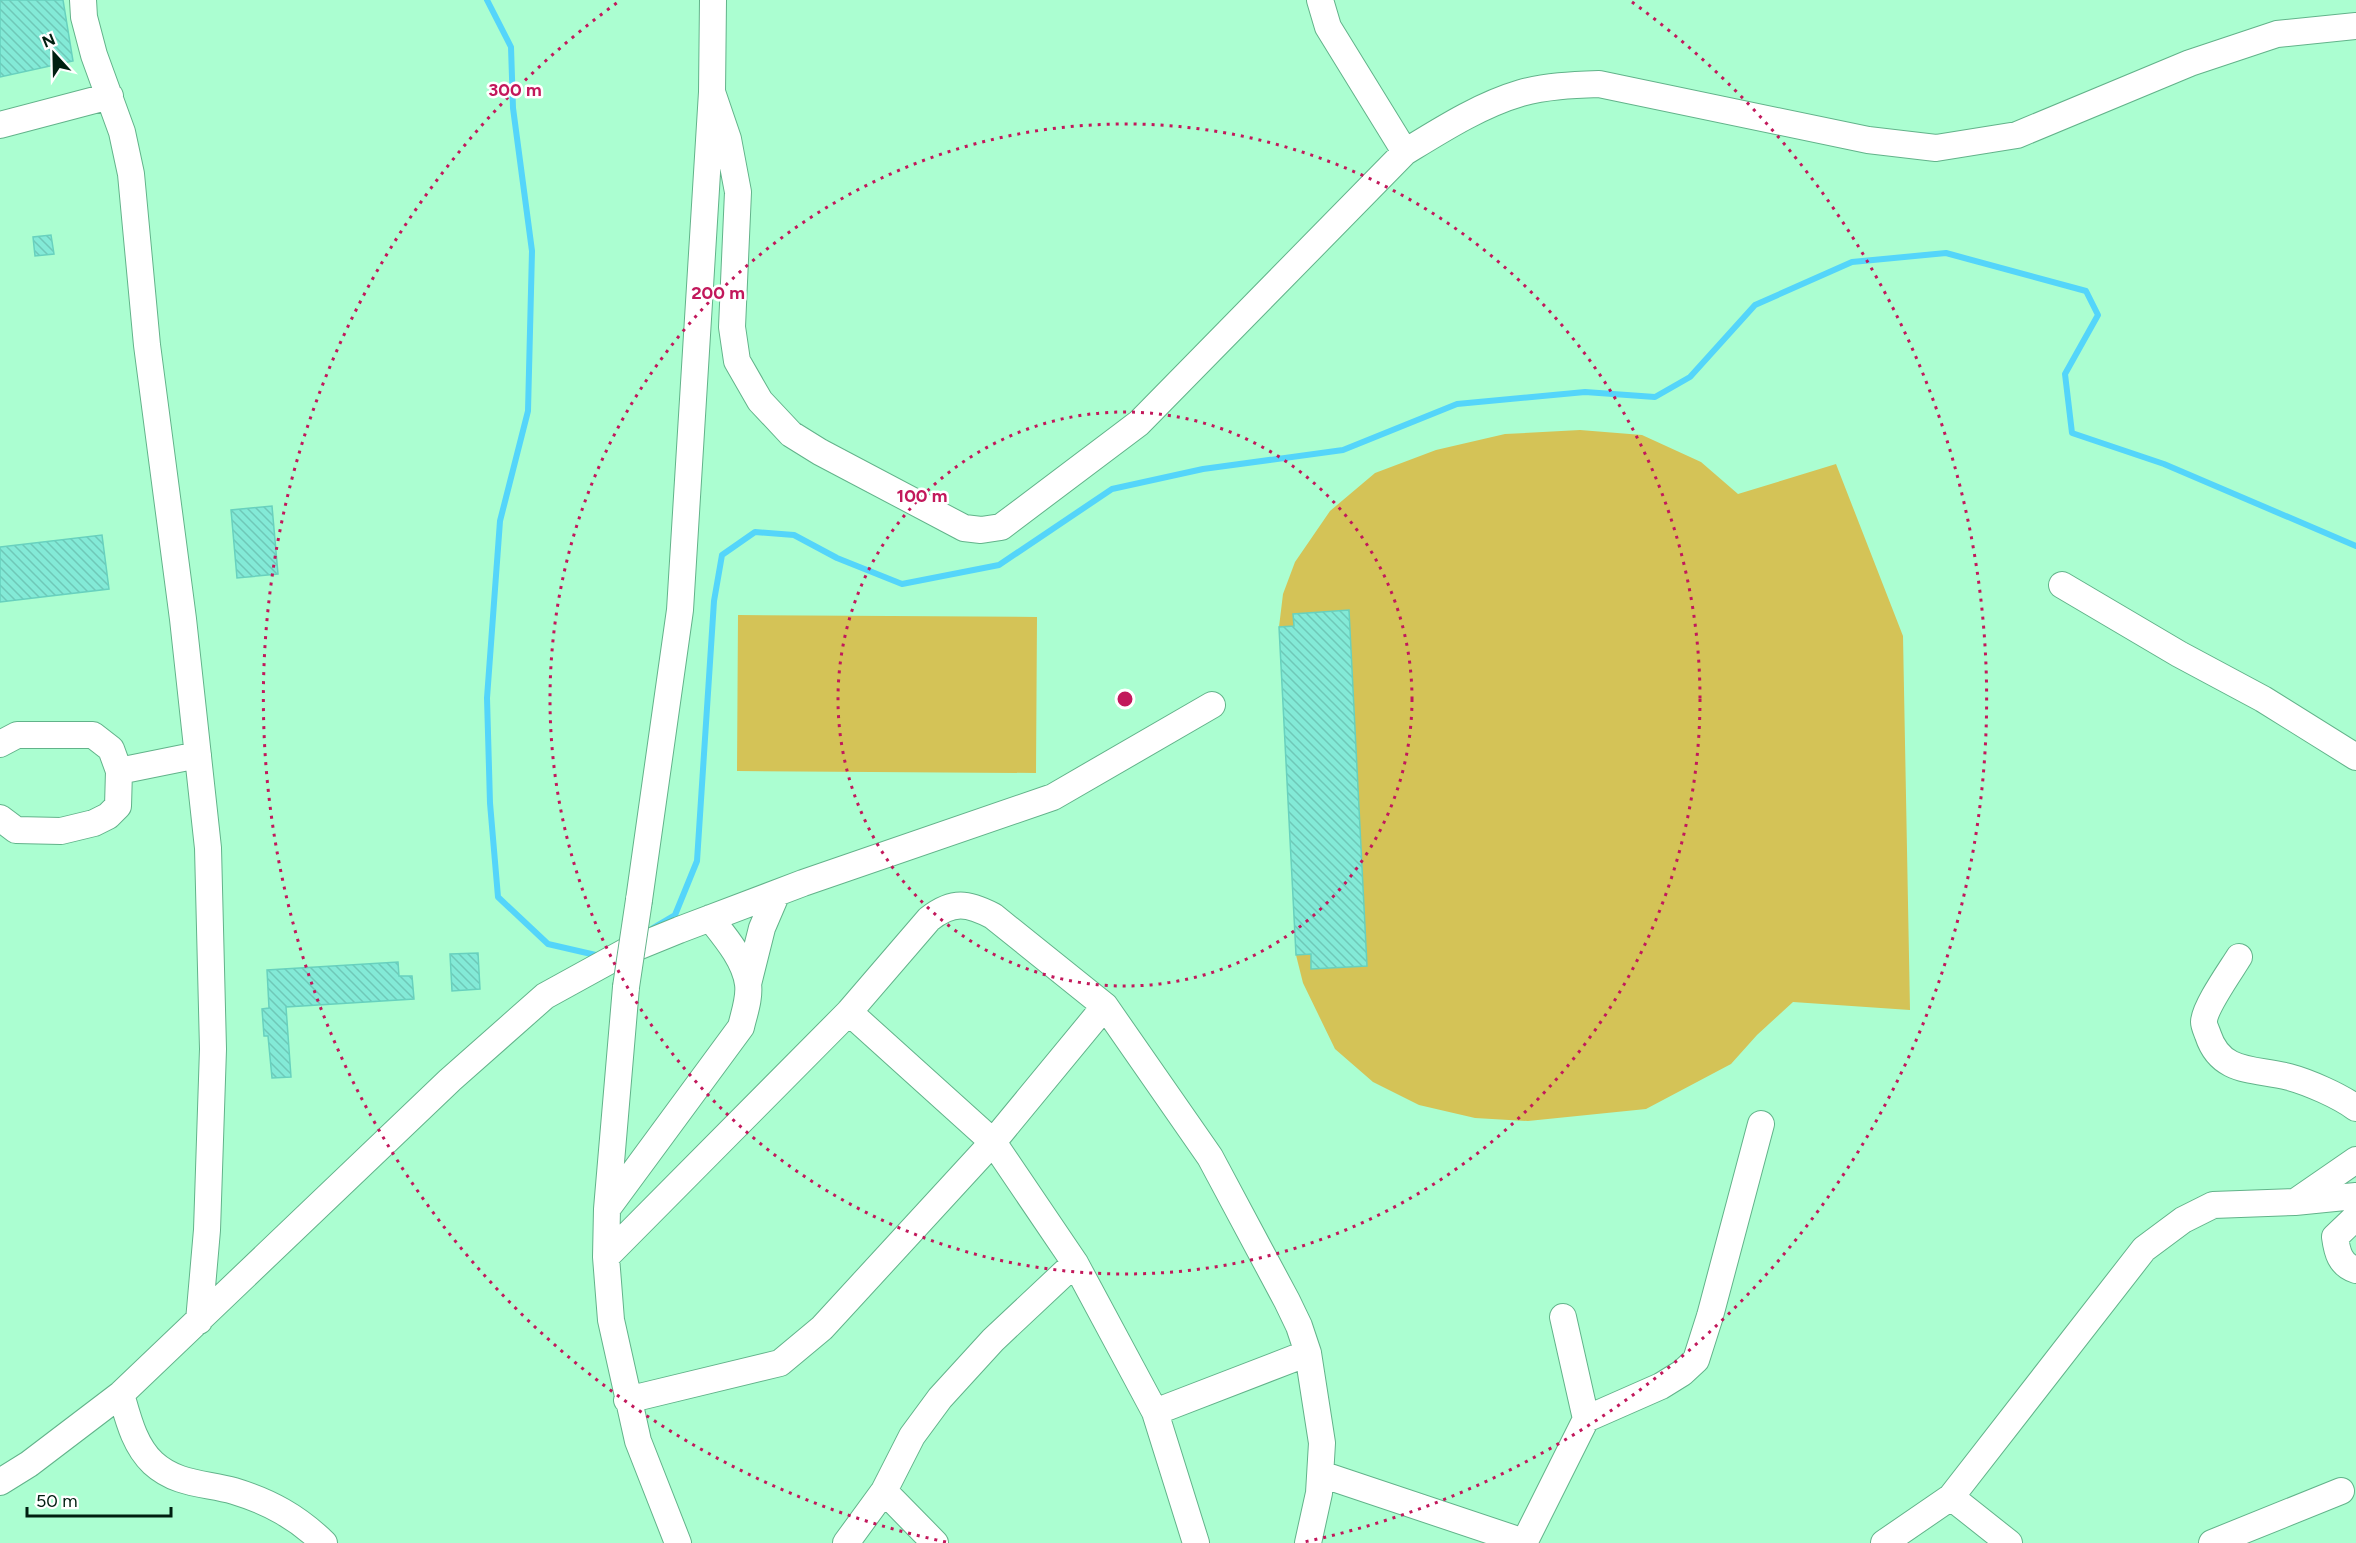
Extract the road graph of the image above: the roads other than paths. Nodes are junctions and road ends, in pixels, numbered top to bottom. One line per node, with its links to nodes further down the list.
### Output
1 (83, 0): 8 (street)
2 (713, 0): 5 (street)
3 (730, 0): 5 (street)
4 (1320, 0): 10 (street)
5 (712, 26): 7 (street)
6 (2356, 26): 10 (street)
7 (712, 92): 10 (street); 30 (street, bridge)
8 (110, 96): 9 (street); 14 (street)
9 (0, 125)
10 (1405, 152)
11 (2062, 585): 15 (street)
12 (1212, 705): 18 (street)
13 (0, 744): 16 (street)
14 (198, 755): 16 (street); 36 (street)
15 (2356, 757)
16 (119, 771): 17 (street)
17 (0, 818)
18 (777, 893): 19 (street); 21 (street)
19 (710, 918): 21 (street); 36 (street)
20 (2239, 957): 24 (street)
21 (748, 984): 30 (street)
22 (1105, 1006): 23 (street); 26 (street); 37 (street)
23 (849, 1012): 26 (street); 32 (street)
24 (2356, 1108)
25 (1761, 1124): 41 (street)
26 (993, 1142): 33 (street); 39 (street)
27 (2356, 1160): 29 (street)
28 (2356, 1196): 29 (street)
29 (2295, 1202): 46 (street)
30 (607, 1209): 32 (street)
31 (2356, 1217): 34 (street)
32 (606, 1257): 39 (street)
33 (1075, 1263): 40 (street); 44 (street)
34 (2356, 1270)
35 (1563, 1317): 41 (street)
36 (199, 1321): 38 (street)
37 (1308, 1353): 40 (street); 42 (street)
38 (121, 1394): 43 (street); 48 (street)
39 (627, 1400): 49 (street)
40 (1155, 1413): 52 (street)
41 (1586, 1419): 47 (street)
42 (1321, 1474): 47 (street); 53 (street)
43 (0, 1482)
44 (884, 1491): 50 (street); 51 (street)
45 (2341, 1491): 56 (street)
46 (1951, 1497): 54 (street); 55 (street)
47 (1524, 1542)
48 (324, 1543)
49 (678, 1543)
50 (846, 1543)
51 (935, 1543)
52 (1197, 1543)
53 (1308, 1543)
54 (1884, 1543)
55 (2009, 1543)
56 (2212, 1543)

